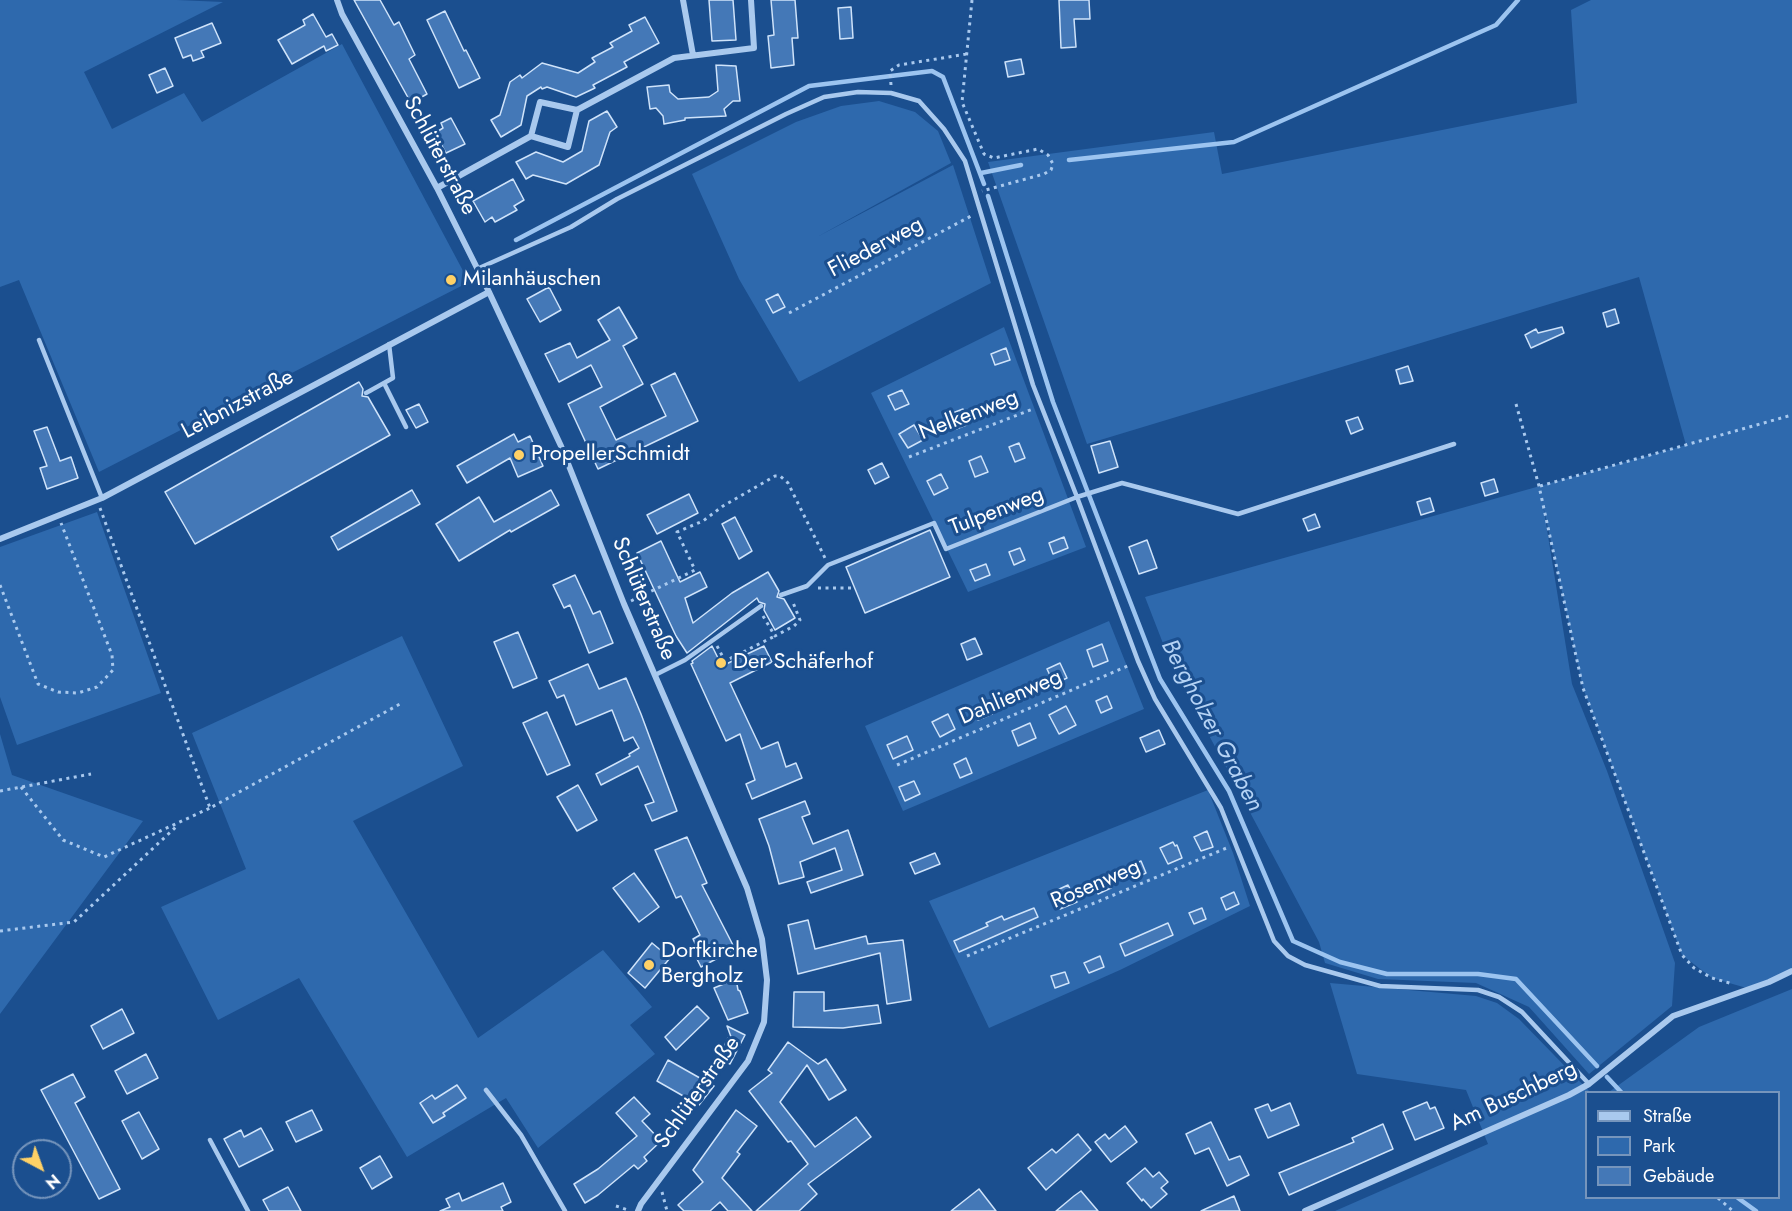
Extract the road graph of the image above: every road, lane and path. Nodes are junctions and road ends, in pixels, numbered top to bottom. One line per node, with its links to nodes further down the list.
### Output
1 (683, 0): 5 (street)
2 (751, 0): 5 (street)
3 (972, 0): 6 (path)
4 (340, 1): 10 (street, Schlüterstraße)
5 (693, 54): 8 (street)
6 (967, 54): 7 (path); 11 (path)
7 (892, 79)
8 (577, 110): 9 (street); 9 (street)
9 (531, 136): 10 (street)
10 (437, 188): 13 (street, Schlüterstraße)
11 (974, 193): 12 (lane); 13 (lane)
12 (980, 211): 15 (path, Fliederweg); 21 (lane)
13 (477, 269): 14 (street, Schlüterstraße)
14 (489, 292): 17 (street, Leibnizstraße); 37 (street, Schlüterstraße)
15 (789, 314)
16 (39, 340): 28 (lane)
17 (389, 344): 18 (lane); 28 (street, Leibnizstraße)
18 (384, 383): 19 (lane); 23 (lane)
19 (366, 393)
20 (1516, 404): 26 (path)
21 (1041, 406): 25 (path, Nelkenweg); 27 (lane)
22 (1792, 415): 26 (path)
23 (406, 427)
24 (1454, 444): 27 (lane)
25 (909, 457)
26 (1539, 486): 54 (path)
27 (1077, 497): 31 (lane, Tulpenweg); 41 (lane)
28 (100, 499): 29 (street, Leibnizstraße); 48 (path)
29 (59, 515): 30 (street, Leibnizstraße); 32 (path)
30 (0, 539)
31 (828, 566): 33 (lane, Tulpenweg); 37 (path)
32 (0, 585)
33 (807, 586): 34 (path); 35 (lane, Tulpenweg)
34 (855, 588)
35 (788, 593): 36 (lane, Tulpenweg); 39 (path)
36 (781, 595)
37 (624, 604): 42 (street, Schlüterstraße)
38 (760, 607): 39 (path); 40 (lane)
39 (775, 636): 40 (path)
40 (713, 640): 42 (lane)
41 (1137, 661): 44 (path, Dahlienweg); 50 (lane)
42 (655, 675): 64 (street, Schlüterstraße)
43 (400, 704): 48 (path)
44 (897, 765)
45 (91, 774): 46 (path)
46 (21, 787): 47 (path); 49 (path)
47 (0, 791)
48 (210, 808): 49 (path)
49 (181, 822): 51 (path)
50 (1237, 844): 52 (path, Rosenweg); 55 (lane)
51 (0, 931)
52 (967, 956)
53 (1792, 971): 54 (street, Am Buschberg)
54 (1750, 988): 55 (street, Am Buschberg)
55 (1589, 1084): 66 (street, Am Buschberg)
56 (486, 1090): 62 (lane)
57 (210, 1140): 61 (lane)
58 (662, 1192): 65 (path)
59 (1720, 1199): 67 (path)
60 (616, 1206): 63 (path)
61 (248, 1211)
62 (565, 1211)
63 (630, 1211)
64 (638, 1211)
65 (667, 1211)
66 (1305, 1211)
67 (1733, 1211)

